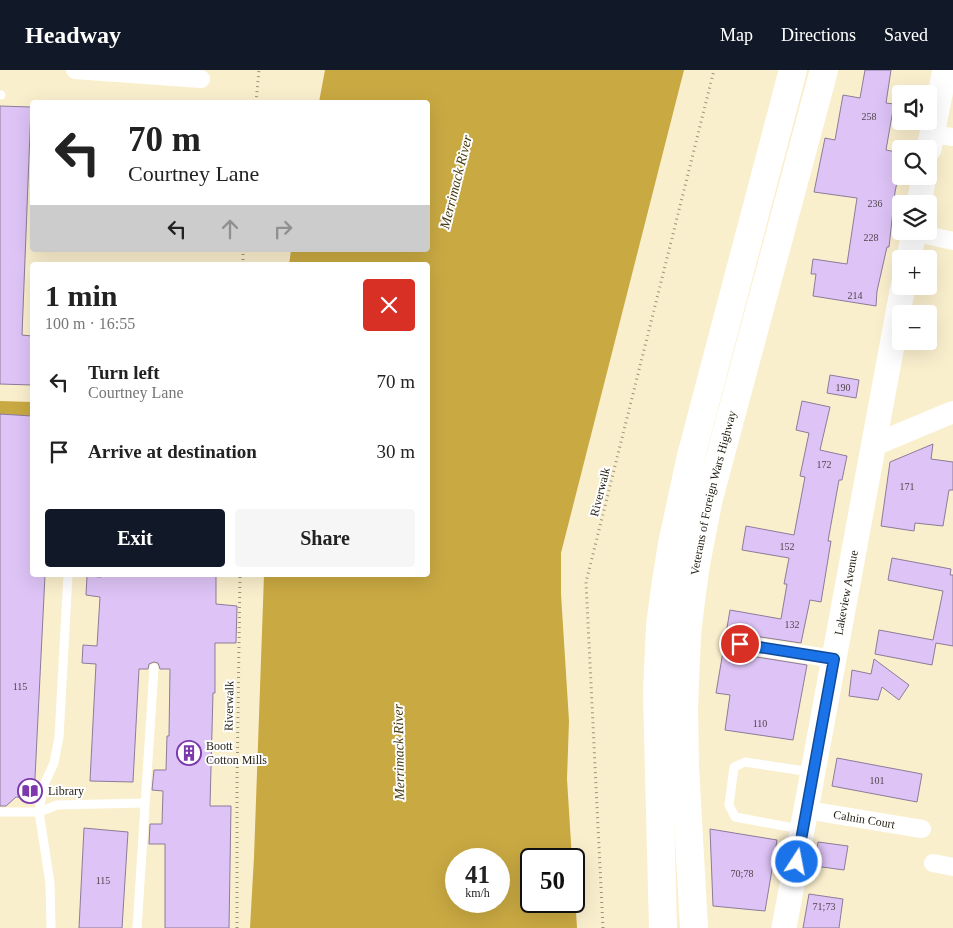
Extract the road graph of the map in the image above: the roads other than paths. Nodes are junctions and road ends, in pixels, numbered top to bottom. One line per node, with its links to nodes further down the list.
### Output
1 (75, 70): 5 (street)
2 (794, 70): 26 (main road)
3 (824, 70): 27 (main road, Veterans of Foreign Wars Highway)
4 (945, 70): 6 (main road)
5 (201, 79)
6 (938, 140)
7 (937, 237): 8 (street)
8 (953, 241)
9 (902, 295): 11 (main road, Lakeview Avenue)
10 (953, 412): 11 (street)
11 (874, 445): 14 (main road, Lakeview Avenue)
12 (68, 577): 19 (lane)
13 (740, 644): 14 (street)
14 (834, 659): 16 (main road, Lakeview Avenue)
15 (154, 668): 17 (lane)
16 (814, 772): 20 (main road, Lakeview Avenue); 20 (lane)
17 (145, 803): 19 (lane); 25 (lane)
18 (0, 812): 19 (lane)
19 (39, 812): 24 (lane)
20 (805, 820): 21 (street, Calnin Court); 28 (main road, Lakeview Avenue)
21 (922, 829)
22 (933, 863): 23 (street)
23 (953, 866)
24 (51, 928)
25 (137, 928)
26 (663, 928)
27 (694, 928)
28 (784, 928)

